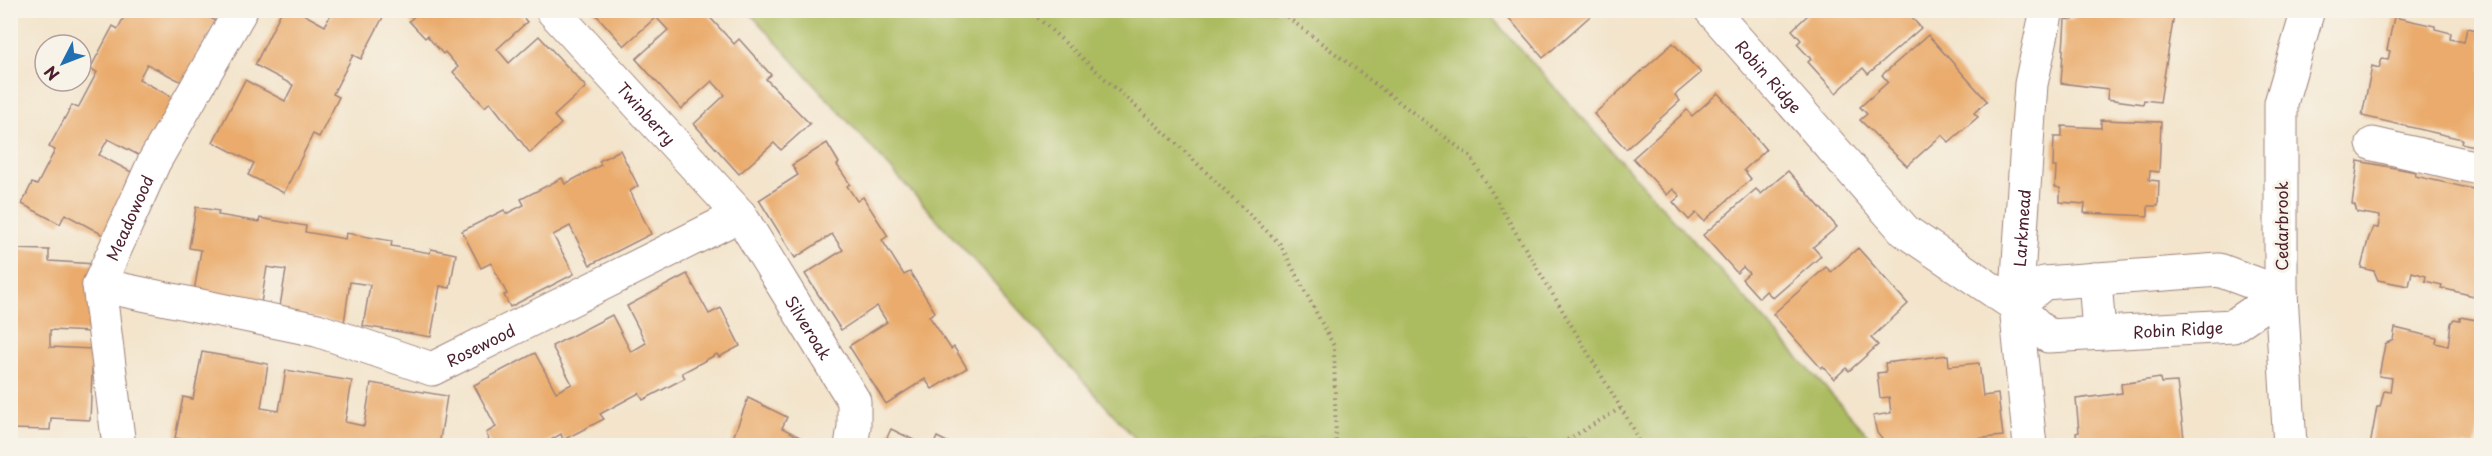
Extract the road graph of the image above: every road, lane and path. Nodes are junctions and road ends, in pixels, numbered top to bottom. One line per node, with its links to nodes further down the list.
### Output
1 (241, 10): 12 (street, Meadowood)
2 (552, 10): 10 (street, Twinberry)
3 (1029, 10): 19 (path)
4 (1278, 10): 16 (path)
5 (1711, 10): 14 (street, Robin Ridge)
6 (2047, 10): 14 (street, Larkmead)
7 (2308, 10): 13 (street, Cedarbrook)
8 (2373, 144): 9 (street)
9 (2481, 169)
10 (740, 215): 12 (street, Rosewood); 18 (street, Silveroak)
11 (2095, 279): 13 (street); 14 (street); 15 (street)
12 (99, 285): 17 (street)
13 (2281, 293): 15 (street, Robin Ridge); 23 (street, Cedarbrook)
14 (2016, 306): 15 (street, Robin Ridge); 22 (street, Larkmead)
15 (2099, 333)
16 (1621, 408): 20 (path); 21 (path)
17 (119, 446)
18 (851, 446)
19 (1336, 446)
20 (1557, 446)
21 (1640, 446)
22 (2030, 446)
23 (2290, 446)

